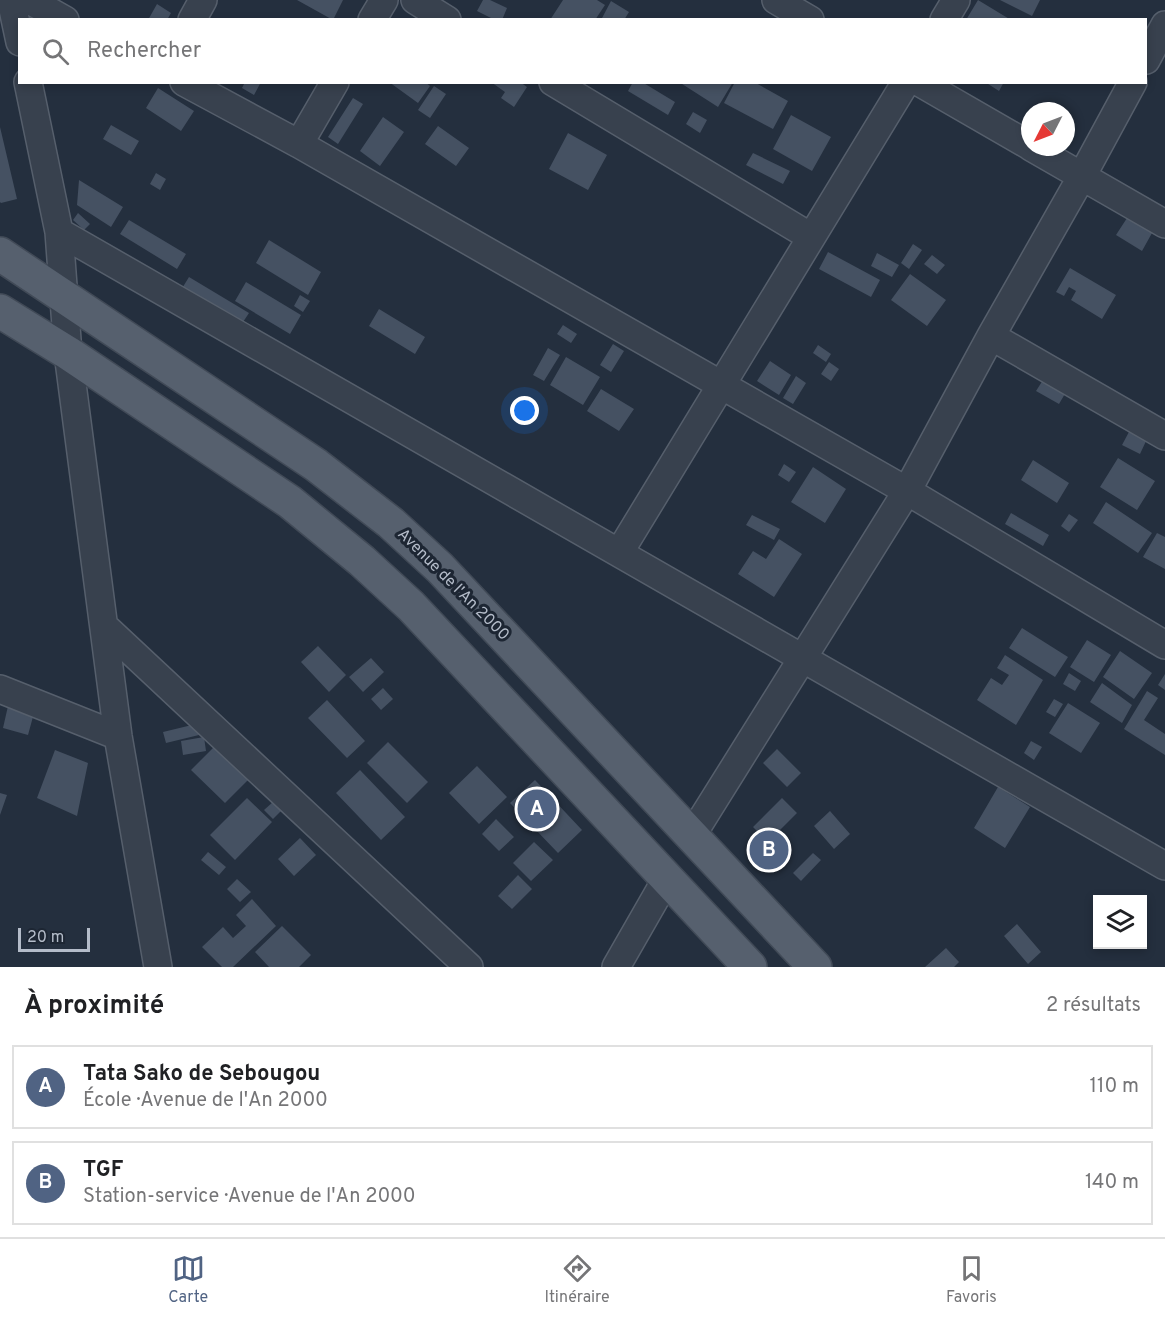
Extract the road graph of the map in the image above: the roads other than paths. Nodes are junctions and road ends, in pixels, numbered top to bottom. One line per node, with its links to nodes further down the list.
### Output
1 (11, 0): 15 (street)
2 (29, 0): 8 (street)
3 (203, 0): 9 (street)
4 (384, 0): 10 (street)
5 (415, 0): 11 (street)
6 (776, 0): 12 (street)
7 (956, 0): 13 (street)
8 (61, 18)
9 (193, 18)
10 (373, 18)
11 (444, 18)
12 (807, 18)
13 (945, 18)
14 (1165, 25): 16 (street)
15 (18, 33)
16 (1147, 58)
17 (28, 84): 29 (street)
18 (188, 84): 25 (street)
19 (334, 84): 25 (street)
20 (556, 84): 30 (street)
21 (905, 84): 30 (street)
22 (922, 84): 24 (street)
23 (1132, 84): 27 (street)
24 (1021, 141)
25 (299, 144): 36 (street)
26 (1047, 156): 27 (street)
27 (1082, 176): 28 (street); 34 (street)
28 (1165, 224)
29 (59, 232): 32 (street); 39 (street)
30 (811, 237): 36 (street)
31 (0, 254): 32 (main road, Avenue de l'An 2000)
32 (63, 296): 35 (street); 45 (main road, Avenue de l'An 2000)
33 (0, 311): 35 (main road)
34 (991, 336): 37 (street); 38 (street)
35 (68, 353): 40 (street); 47 (main road)
36 (721, 385): 38 (street); 39 (street)
37 (1165, 436)
38 (907, 491): 41 (street); 42 (street)
39 (619, 553): 42 (street)
40 (104, 626): 44 (street); 49 (street)
41 (1165, 645)
42 (802, 659): 45 (street); 46 (street)
43 (0, 689): 44 (street)
44 (118, 736): 48 (street)
45 (692, 835): 52 (main road, Avenue de l'An 2000)
46 (1165, 866)
47 (667, 878): 50 (street); 51 (main road)
48 (158, 967)
49 (469, 967)
50 (616, 967)
51 (750, 967)
52 (815, 967)

